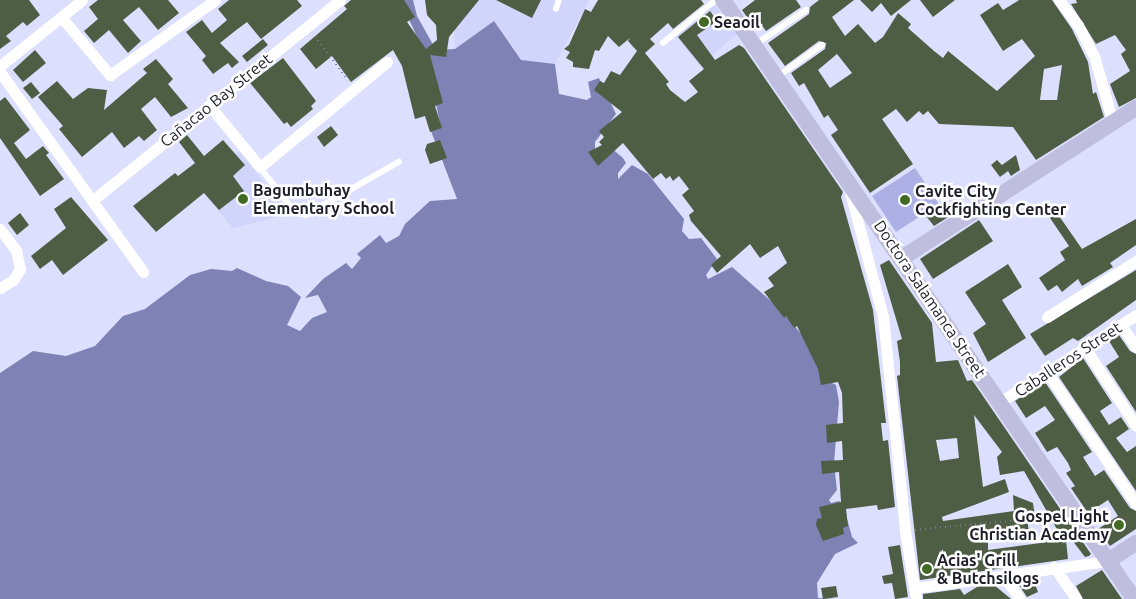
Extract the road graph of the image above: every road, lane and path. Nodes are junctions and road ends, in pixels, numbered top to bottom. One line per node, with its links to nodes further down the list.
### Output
1 (82, 0): 10 (street)
2 (215, 0): 10 (street)
3 (340, 0): 11 (street, Cañacao Bay Street)
4 (559, 0): 8 (lane)
5 (716, 0): 12 (lane)
6 (723, 0): 13 (main road, Doctora Salamanca Street)
7 (1059, 0): 22 (street)
8 (556, 9)
9 (806, 10): 13 (lane)
10 (62, 18): 16 (street)
11 (308, 27): 19 (path); 20 (street, Cañacao Bay Street)
12 (662, 43)
13 (754, 45): 18 (main road, Doctora Salamanca Street)
14 (822, 45): 18 (lane)
15 (387, 62): 19 (street)
16 (0, 66)
17 (0, 72): 26 (street)
18 (777, 77): 25 (main road, Doctora Salamanca Street)
19 (354, 88): 24 (street)
20 (209, 105): 24 (street); 26 (street, Cañacao Bay Street)
21 (1136, 108): 22 (main road)
22 (1113, 123): 28 (main road)
23 (399, 162): 24 (lane)
24 (260, 167)
25 (846, 174): 28 (main road, Doctora Salamanca Street); 42 (street)
26 (93, 200): 30 (street)
27 (0, 229): 31 (street)
28 (902, 258): 38 (main road, Doctora Salamanca Street)
29 (1136, 261): 33 (street)
30 (143, 272)
31 (0, 288)
32 (1136, 315): 34 (street, Caballeros Street)
33 (1047, 317)
34 (1121, 325): 35 (street); 36 (street, Caballeros Street)
35 (1136, 347)
36 (1086, 348): 37 (street, Caballeros Street); 39 (street)
37 (1047, 372): 38 (street, Caballeros Street); 40 (street)
38 (1000, 402): 41 (main road, Doctora Salamanca Street)
39 (1136, 426)
40 (1136, 504)
41 (1077, 514): 42 (path); 44 (main road, Doctora Salamanca Street)
42 (904, 531): 47 (street)
43 (1136, 542): 44 (main road)
44 (1108, 560): 45 (street); 50 (main road, Doctora Salamanca Street)
45 (1054, 567): 46 (street); 49 (street)
46 (1003, 575): 47 (street); 48 (street)
47 (915, 594)
48 (1020, 599)
49 (1076, 599)
50 (1134, 599)

